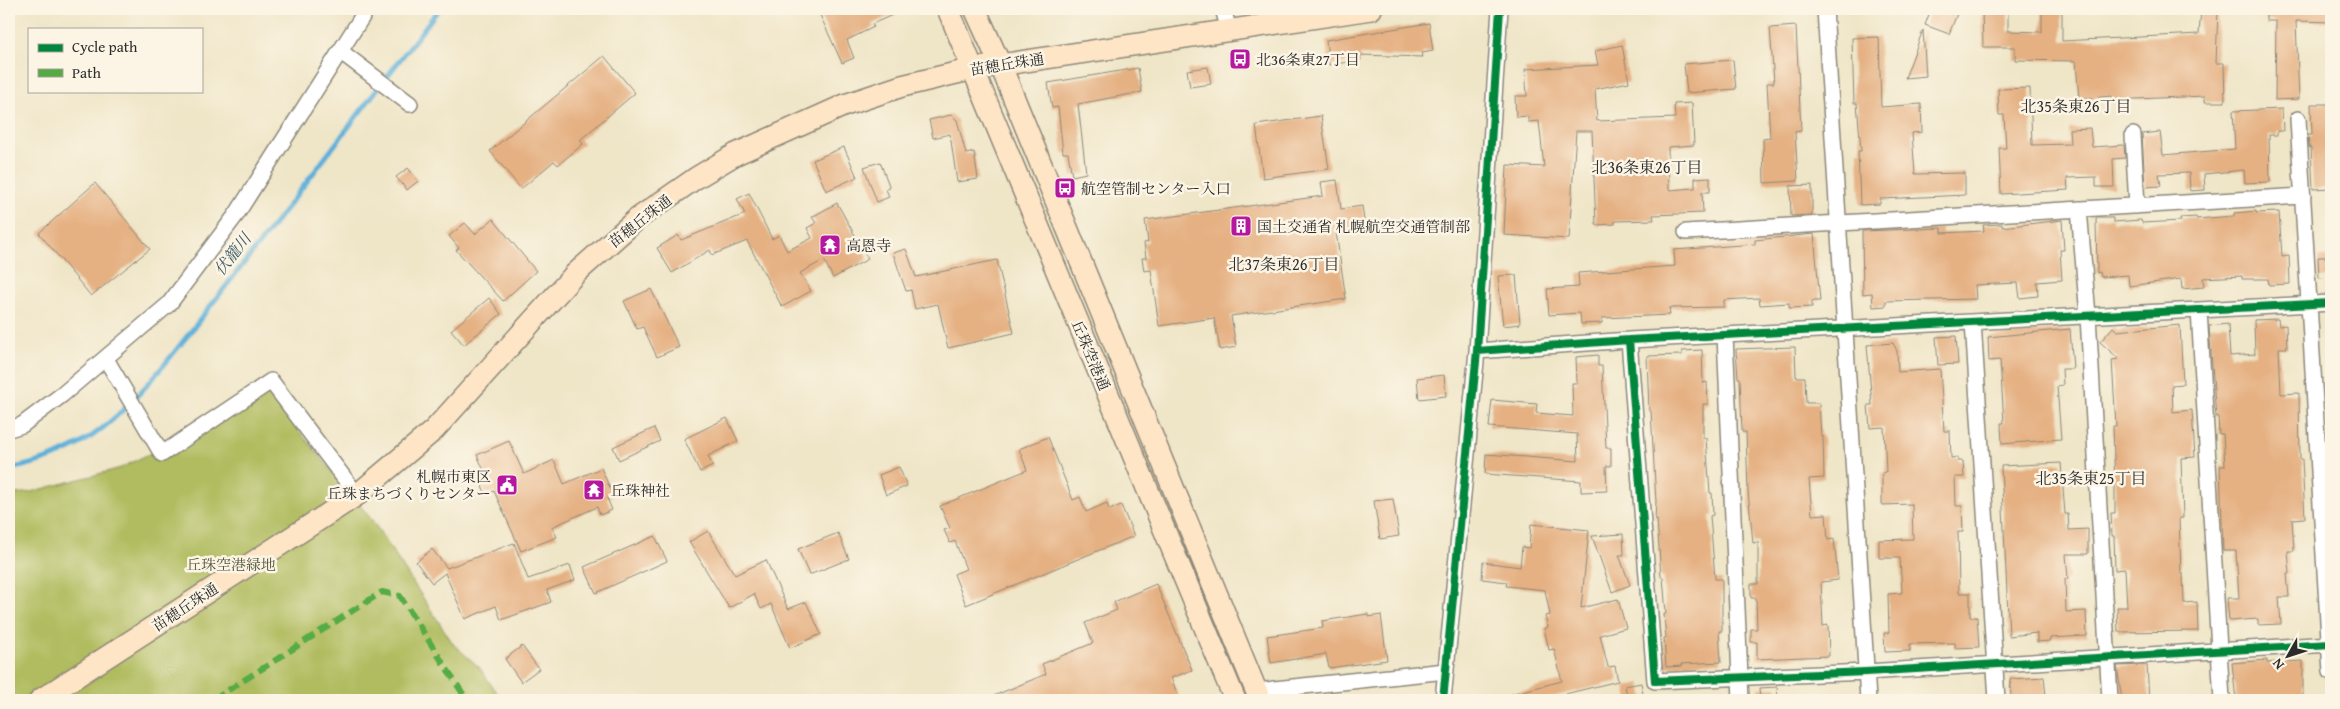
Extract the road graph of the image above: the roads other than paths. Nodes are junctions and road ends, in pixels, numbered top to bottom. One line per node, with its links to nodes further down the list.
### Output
1 (367, 9): 9 (street)
2 (948, 9): 11 (main road, 丘珠空港通)
3 (975, 9): 10 (main road, 丘珠空港通)
4 (1223, 9): 8 (street)
5 (1371, 9): 8 (main road, 苗穂丘珠通)
6 (1500, 9): 28 (street)
7 (1825, 9): 18 (street)
8 (1229, 30): 10 (main road, 苗穂丘珠通)
9 (340, 51): 12 (street); 29 (street)
10 (1000, 64): 11 (main road, 苗穂丘珠通); 40 (main road, 丘珠空港通)
11 (973, 69): 31 (main road, 苗穂丘珠通); 42 (main road, 丘珠空港通)
12 (410, 104)
13 (2298, 119): 15 (street)
14 (2133, 135): 16 (street)
15 (2303, 196): 16 (street); 21 (street)
16 (2137, 206): 17 (street)
17 (2079, 209): 18 (street); 23 (street)
18 (1839, 223): 19 (street); 25 (street)
19 (1686, 232)
20 (2331, 303): 21 (street)
21 (2310, 304): 22 (street); 32 (street)
22 (2199, 310): 23 (street); 33 (street)
23 (2088, 316): 24 (street); 34 (street)
24 (1973, 322): 25 (street); 35 (street)
25 (1845, 329): 26 (street); 37 (street)
26 (1726, 335): 27 (street); 39 (street)
27 (1629, 340): 28 (street); 39 (street)
28 (1478, 351): 36 (street)
29 (106, 359): 30 (street); 31 (street)
30 (9, 429)
31 (357, 495): 41 (main road, 苗穂丘珠通)
32 (2330, 644): 33 (street); 38 (street)
33 (2219, 650): 34 (street); 48 (street)
34 (2108, 656): 35 (street); 47 (street)
35 (1995, 662): 37 (street); 46 (street)
36 (1446, 670): 40 (street); 43 (street)
37 (1866, 672): 39 (street); 45 (street)
38 (2331, 672)
39 (1738, 676): 44 (street)
40 (1258, 696)
41 (40, 700)
42 (1235, 700)
43 (1443, 700)
44 (1741, 700)
45 (1868, 700)
46 (1997, 700)
47 (2110, 700)
48 (2222, 700)

